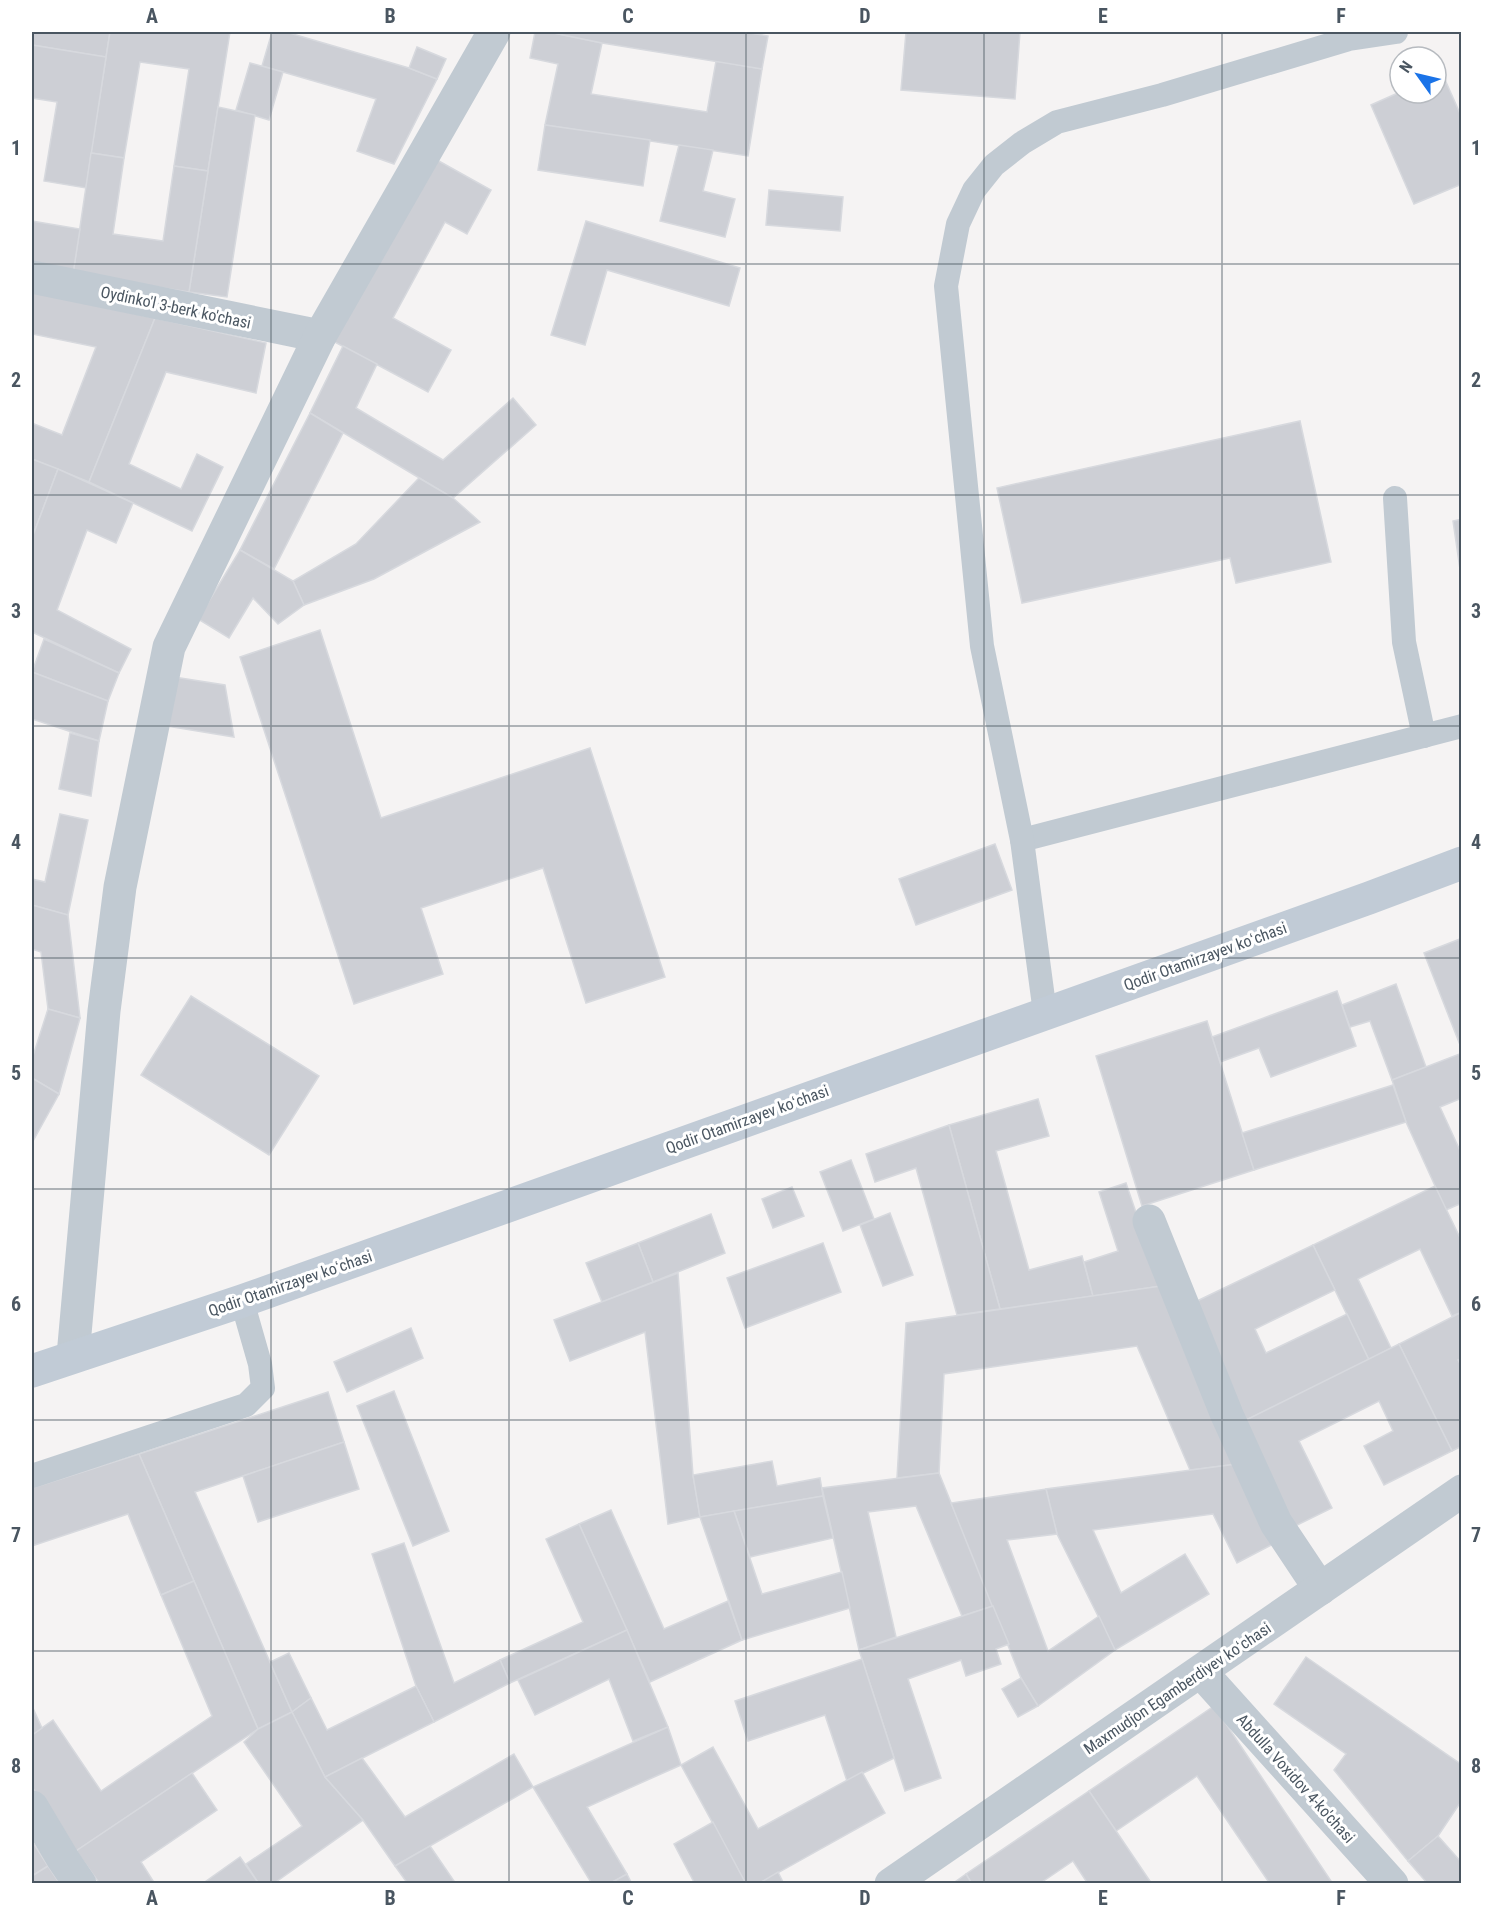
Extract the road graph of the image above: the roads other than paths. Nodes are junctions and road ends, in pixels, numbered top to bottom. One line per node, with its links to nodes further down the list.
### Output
1 (494, 32): 4 (street)
2 (1396, 32): 8 (lane)
3 (32, 277): 4 (street, Oydinko'l 3-berk ko'chasi)
4 (320, 336): 13 (street)
5 (1395, 498): 7 (lane)
6 (1461, 726): 7 (lane)
7 (1424, 736): 8 (lane)
8 (1022, 840): 10 (lane)
9 (1461, 862): 10 (main road, Qodir Otamirzayev koʻchasi)
10 (1045, 1012): 12 (main road, Qodir Otamirzayev koʻchasi)
11 (1149, 1221): 17 (street)
12 (242, 1300): 13 (main road, Qodir Otamirzayev koʻchasi); 15 (lane)
13 (74, 1356): 14 (main road, Qodir Otamirzayev koʻchasi)
14 (32, 1371)
15 (32, 1476)
16 (1461, 1491): 17 (street, Maxmudjon Egamberdiyev koʻchasi)
17 (1320, 1590): 18 (street, Maxmudjon Egamberdiyev koʻchasi)
18 (1201, 1672): 21 (street, Maxmudjon Egamberdiyev koʻchasi); 22 (street, Abdulla Voxidov 4-ko'chasi)
19 (32, 1807): 20 (street)
20 (80, 1884)
21 (891, 1884)
22 (1392, 1884)

